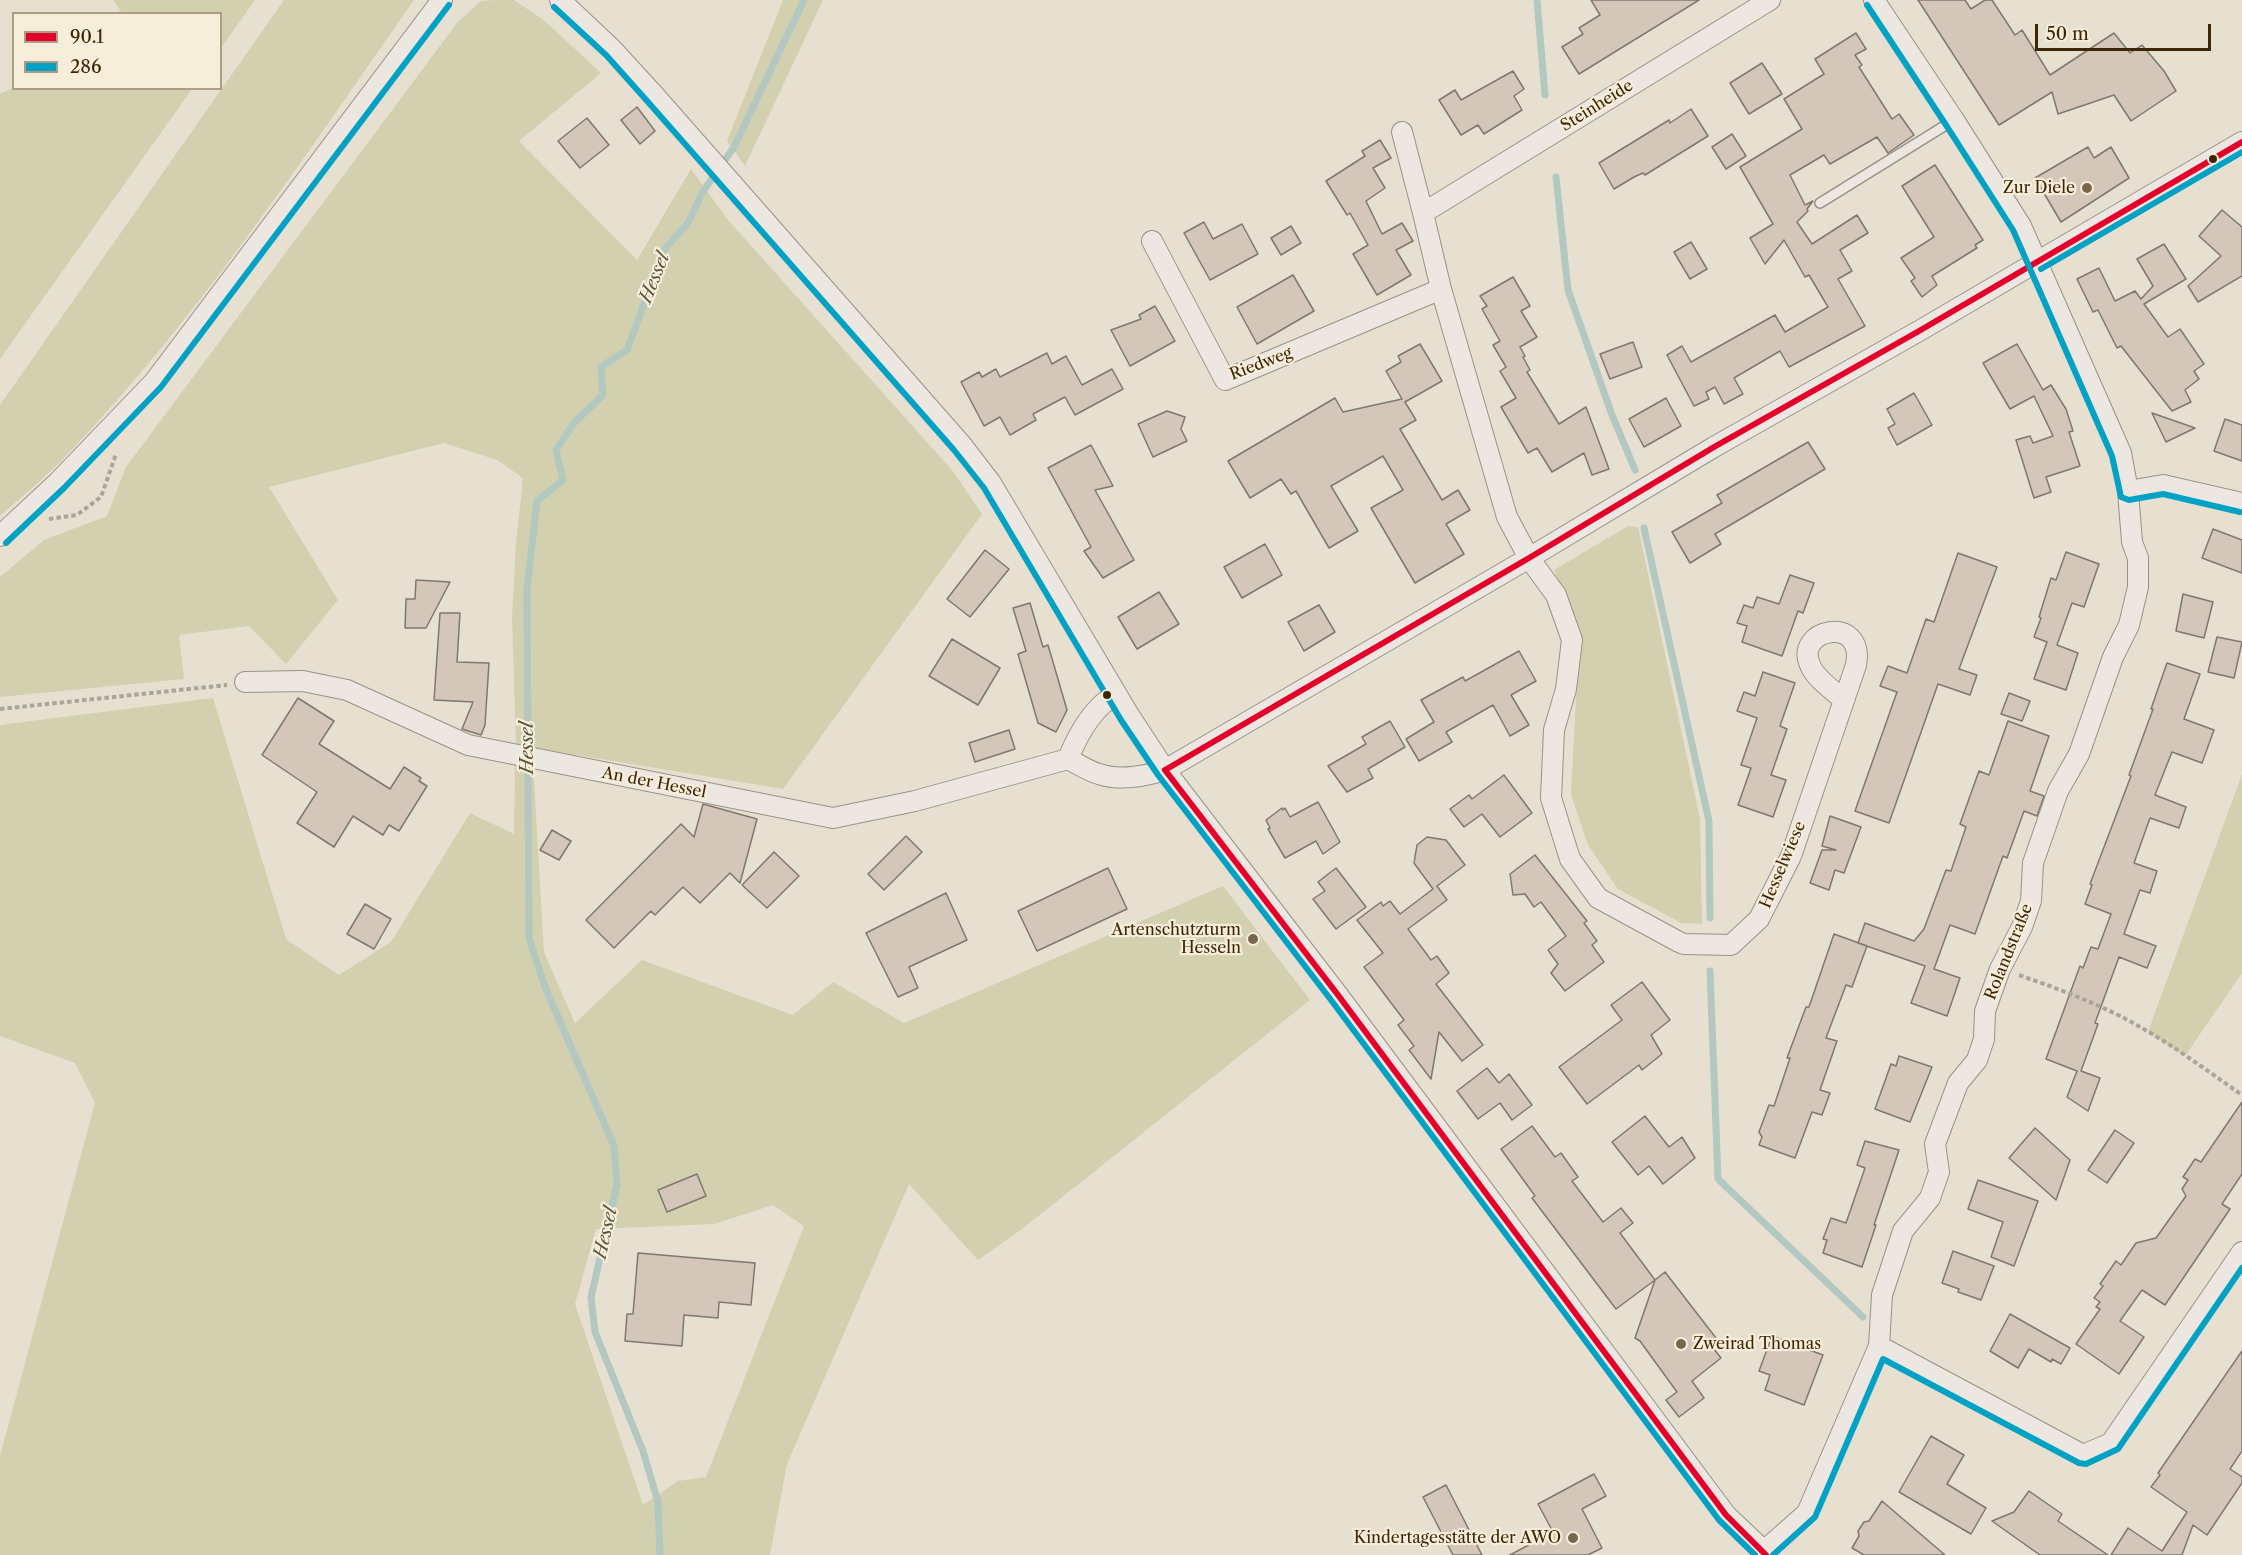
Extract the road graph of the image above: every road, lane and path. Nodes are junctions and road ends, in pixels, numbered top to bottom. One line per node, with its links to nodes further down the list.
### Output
1 (442, 0): 15 (street)
2 (560, 0): 18 (street)
3 (1770, 0): 9 (street, Steinheide)
4 (1874, 0): 5 (street, Rolandstraße)
5 (1954, 120): 8 (lane); 11 (street, Rolandstraße)
6 (1402, 132): 9 (street)
7 (2242, 142): 11 (street)
8 (1820, 203)
9 (1423, 213): 12 (street)
10 (1152, 241): 12 (street, Riedweg)
11 (2036, 261): 13 (street, Rolandstraße); 16 (street)
12 (1441, 289): 16 (street)
13 (2128, 491): 14 (street); 23 (street, Rolandstraße)
14 (2242, 503)
15 (0, 536)
16 (1529, 558): 19 (street, Hesselwiese); 22 (street)
17 (245, 682): 20 (path); 21 (street, An der Hessel)
18 (1116, 694): 21 (street); 22 (street)
19 (1844, 700)
20 (0, 709)
21 (1068, 759): 22 (street)
22 (1165, 770): 27 (street)
23 (2000, 969): 24 (path); 26 (street, Rolandstraße)
24 (2242, 1095)
25 (2242, 1252): 26 (street)
26 (1879, 1346): 27 (street, Rolandstraße)
27 (1765, 1553)

